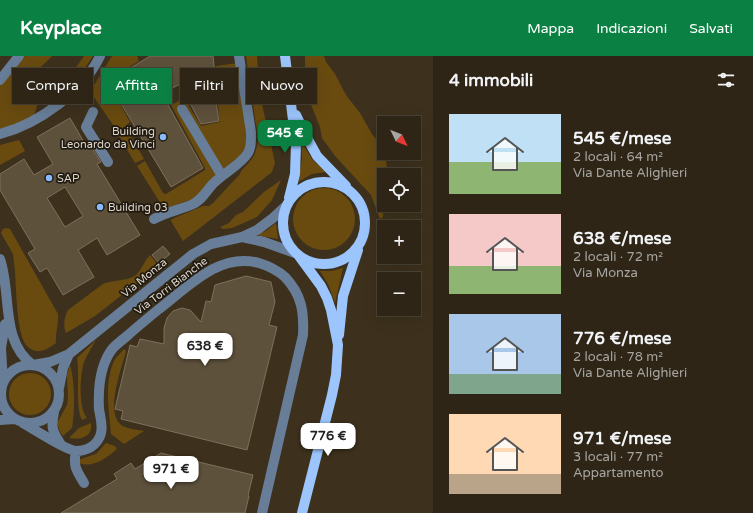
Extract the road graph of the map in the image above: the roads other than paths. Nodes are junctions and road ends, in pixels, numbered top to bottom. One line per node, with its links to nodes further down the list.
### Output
1 (19, 56): 6 (street)
2 (100, 56): 11 (street)
3 (239, 56): 13 (street)
4 (285, 56): 5 (main road)
5 (287, 68)
6 (0, 80)
7 (292, 104): 14 (main road)
8 (292, 104): 15 (main road)
9 (182, 109): 13 (street)
10 (93, 112): 12 (street)
11 (0, 134)
12 (108, 162)
13 (222, 176): 16 (street)
14 (351, 191): 15 (main road); 18 (main road)
15 (286, 206): 17 (street); 19 (main road)
16 (154, 219)
17 (242, 237): 19 (street); 23 (street, Via Monza)
18 (362, 240): 19 (main road); 22 (main road)
19 (297, 254): 22 (main road)
20 (0, 259): 21 (street)
21 (5, 320): 24 (street); 25 (street)
22 (338, 345): 34 (main road)
23 (69, 354): 24 (street, Via Monza); 26 (street, Via Monza)
24 (33, 365): 25 (street); 26 (street)
25 (1, 389): 29 (street)
26 (59, 390): 27 (street)
27 (54, 412): 29 (street); 30 (street)
28 (0, 420): 29 (street)
29 (19, 421): 30 (street)
30 (60, 443): 31 (street)
31 (76, 451): 32 (street); 33 (street, Via Torri Bianche)
32 (84, 483)
33 (262, 513)
34 (302, 513)

